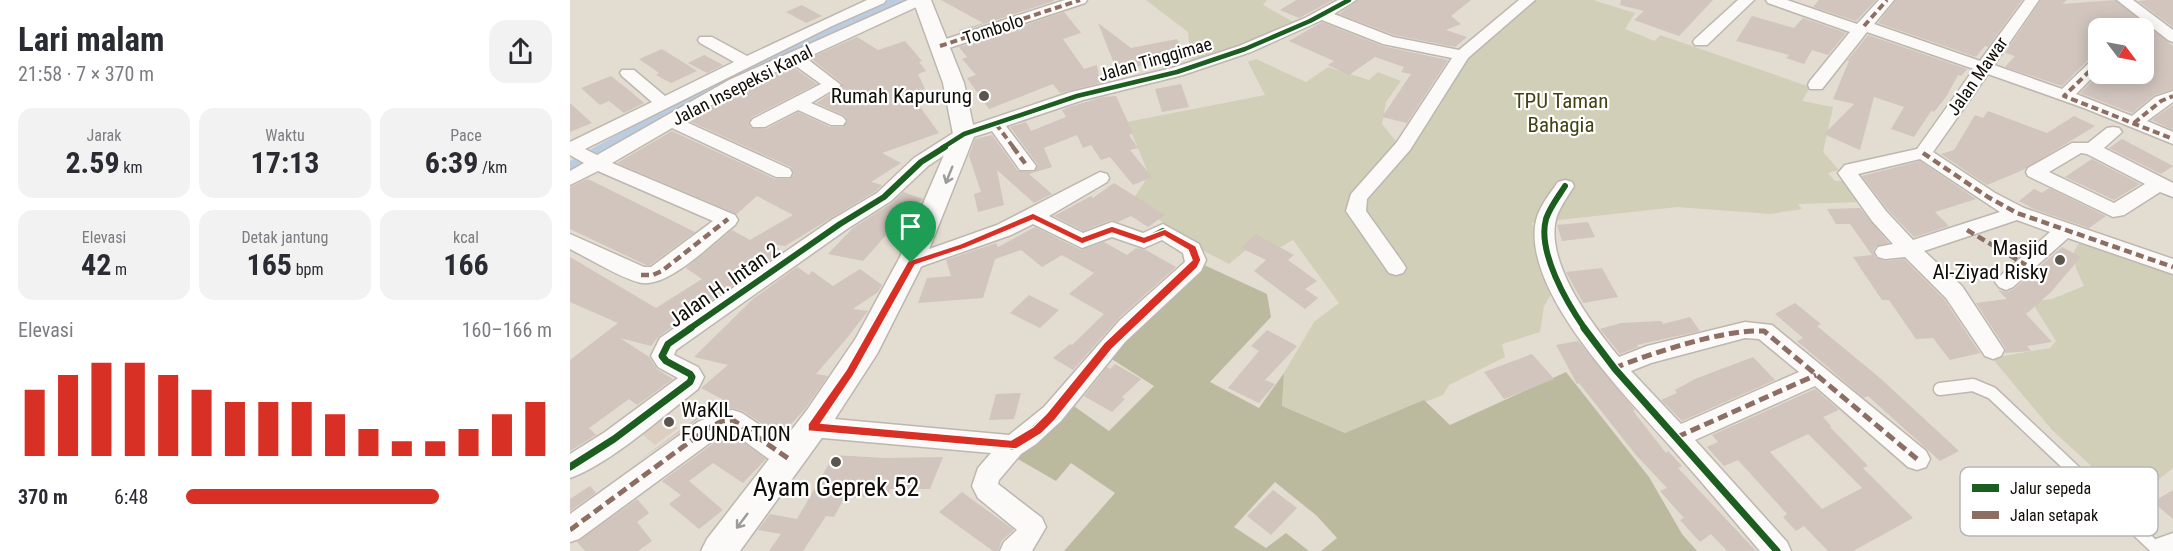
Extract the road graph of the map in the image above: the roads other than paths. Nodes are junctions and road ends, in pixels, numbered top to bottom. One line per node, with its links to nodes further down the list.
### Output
1 (879, 0): 19 (street)
2 (921, 0): 16 (street); 18 (street, Jalan Insepeksi Kanal)
3 (1080, 0): 16 (street, Tombolo)
4 (1349, 0): 11 (street, Jalan Tinggimae)
5 (1528, 0): 17 (street)
6 (1747, 0): 15 (street)
7 (1773, 0): 12 (street)
8 (1887, 0): 12 (street)
9 (2032, 0): 20 (street, Jalan Mawar)
10 (2124, 0): 13 (street)
11 (1322, 15): 17 (street); 32 (street, Jalan Tinggimae)
12 (1862, 28): 20 (street); 23 (street)
13 (2173, 37)
14 (706, 40): 19 (street)
15 (1701, 42)
16 (940, 46): 34 (street)
17 (1461, 55): 53 (street)
18 (794, 57): 27 (street); 28 (street, Jalan Insepeksi Kanal)
19 (746, 62): 26 (street)
20 (1984, 66): 24 (street); 37 (street, Jalan Mawar)
21 (628, 73): 26 (street)
22 (2088, 73): 24 (street)
23 (1816, 85)
24 (2064, 96): 31 (street)
25 (2173, 96): 31 (street)
26 (663, 103): 38 (street)
27 (798, 104): 29 (street); 30 (street)
28 (671, 121): 38 (street, Jalan Insepeksi Kanal); 40 (street)
29 (837, 121)
30 (759, 123)
31 (2134, 123): 35 (street)
32 (996, 124): 34 (street, Jalan Tinggimae); 39 (street)
33 (2113, 132): 36 (street)
34 (964, 135): 51 (street, one-way to 51); 64 (street, Jalan H. Intan 2)
35 (2173, 139)
36 (2092, 149): 44 (street); 44 (street)
37 (1923, 153): 45 (street); 49 (street)
38 (580, 154): 42 (street, Jalan Insepeksi Kanal); 48 (street)
39 (1027, 166)
40 (783, 173)
41 (1100, 178): 46 (street)
42 (570, 179)
43 (1565, 186): 56 (street)
44 (2166, 187)
45 (2016, 213): 47 (street); 49 (street)
46 (1033, 216): 51 (street); 61 (street)
47 (2064, 231): 52 (street); 54 (street)
48 (570, 241)
49 (1909, 249): 50 (street); 55 (street)
50 (1885, 252)
51 (911, 263): 59 (street)
52 (2173, 267)
53 (1396, 268)
54 (2006, 282)
55 (1994, 351)
56 (1614, 368): 57 (street); 60 (street)
57 (1816, 375): 60 (street); 63 (street)
58 (1940, 389): 65 (lane)
59 (812, 428): 61 (street); 62 (street)
60 (1677, 437): 71 (street)
61 (1012, 446): 70 (street)
62 (789, 459): 66 (street); 69 (street, one-way to 69)
63 (1917, 459)
64 (570, 467)
65 (2070, 467)
66 (570, 530)
67 (2143, 536): 72 (lane)
68 (2173, 549): 73 (street)
69 (719, 551)
70 (1014, 551)
71 (1777, 551)
72 (2159, 551)
73 (2168, 551)

